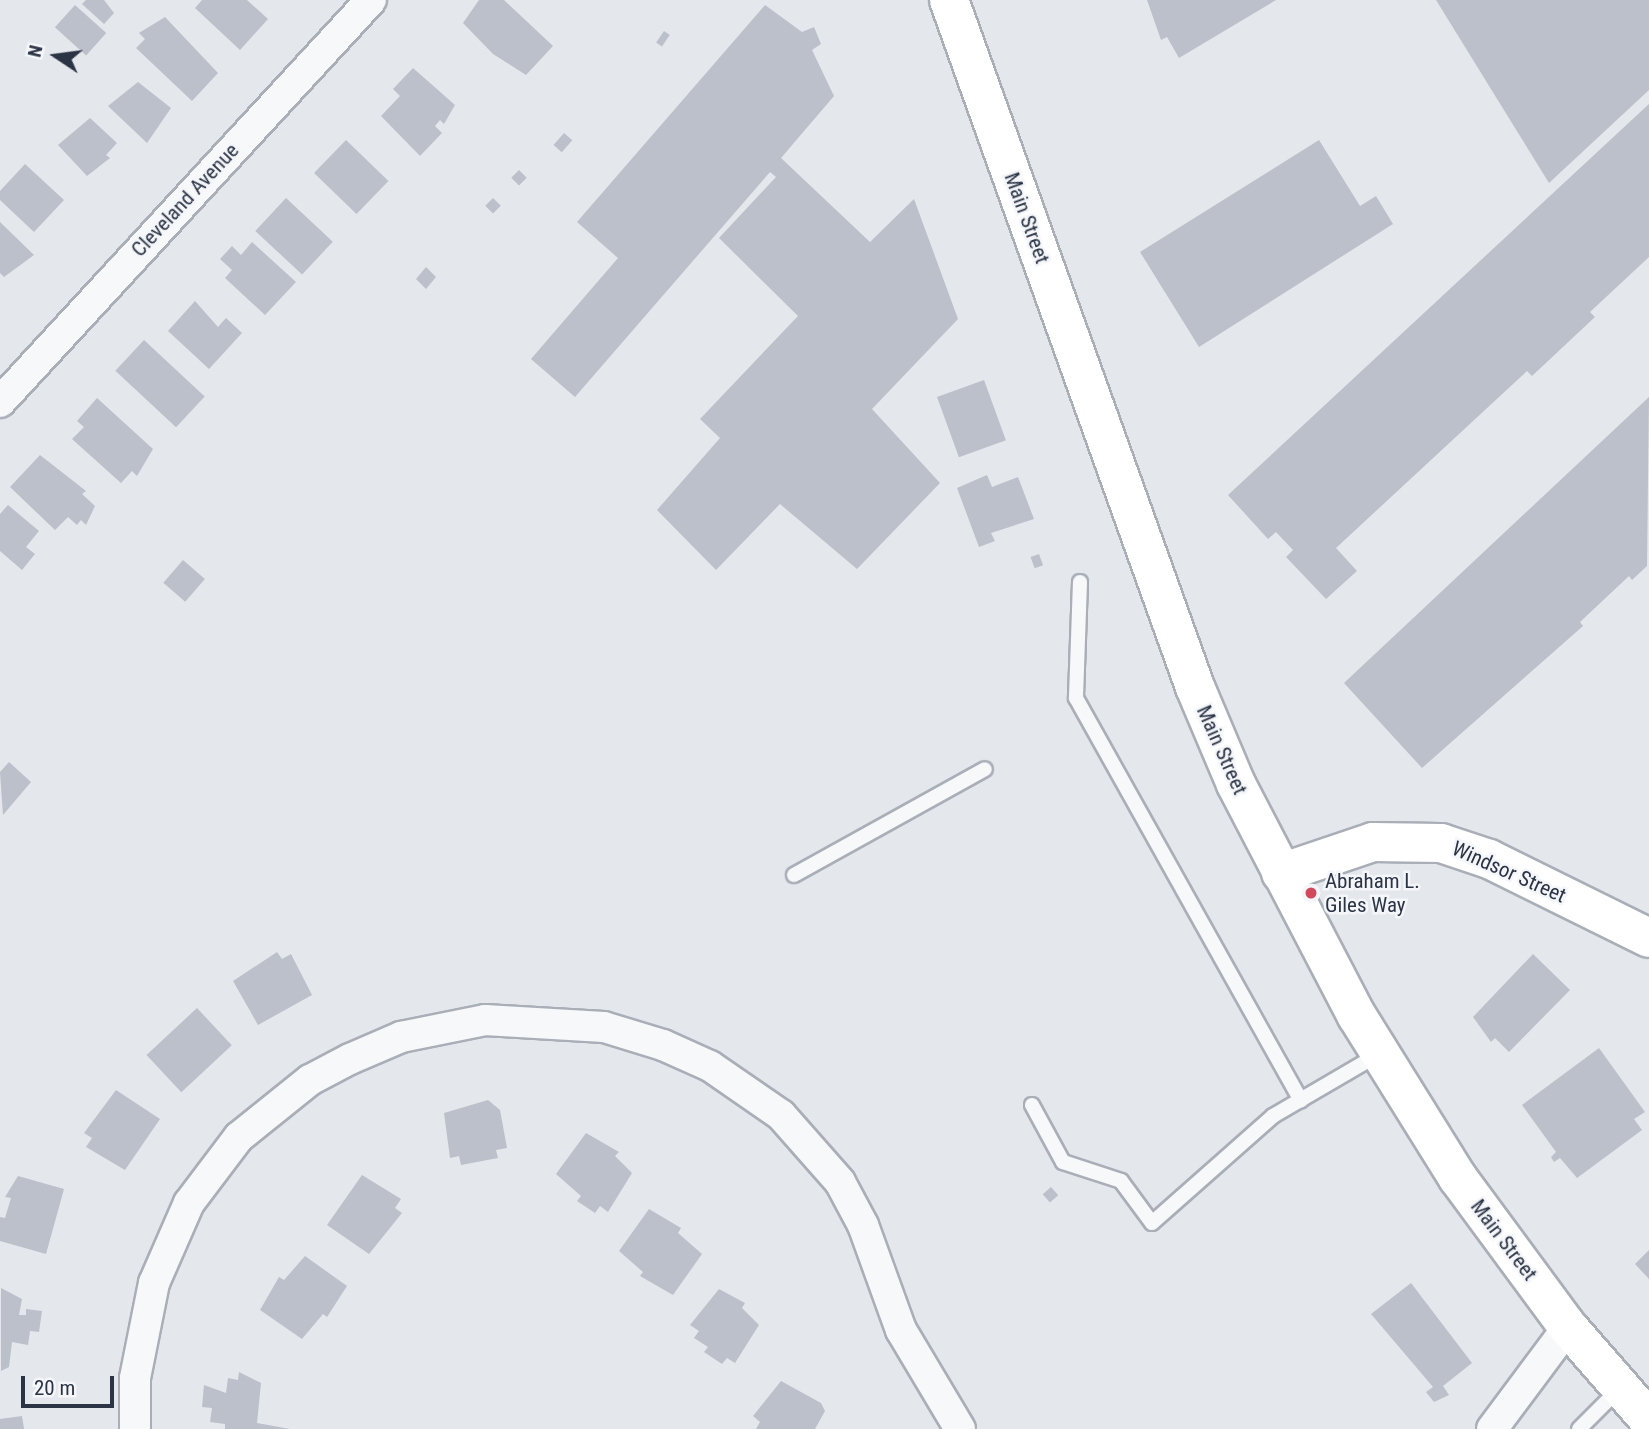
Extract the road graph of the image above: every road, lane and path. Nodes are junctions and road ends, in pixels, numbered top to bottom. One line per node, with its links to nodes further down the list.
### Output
1 (371, 0): 3 (street, Cleveland Avenue)
2 (949, 0): 6 (main road, Main Street)
3 (0, 402)
4 (1080, 582): 10 (lane)
5 (985, 769): 7 (lane)
6 (1281, 873): 8 (main road, Windsor Street); 9 (main road, Main Street)
7 (794, 875)
8 (1649, 938)
9 (1380, 1054): 10 (lane); 12 (main road, Main Street)
10 (1301, 1100): 11 (lane)
11 (1032, 1105)
12 (1568, 1327): 13 (main road, Main Street); 17 (street)
13 (1620, 1387): 14 (main road, Main Street); 18 (lane)
14 (1649, 1420)
15 (135, 1429): 16 (street)
16 (960, 1429)
17 (1492, 1429)
18 (1579, 1429)

